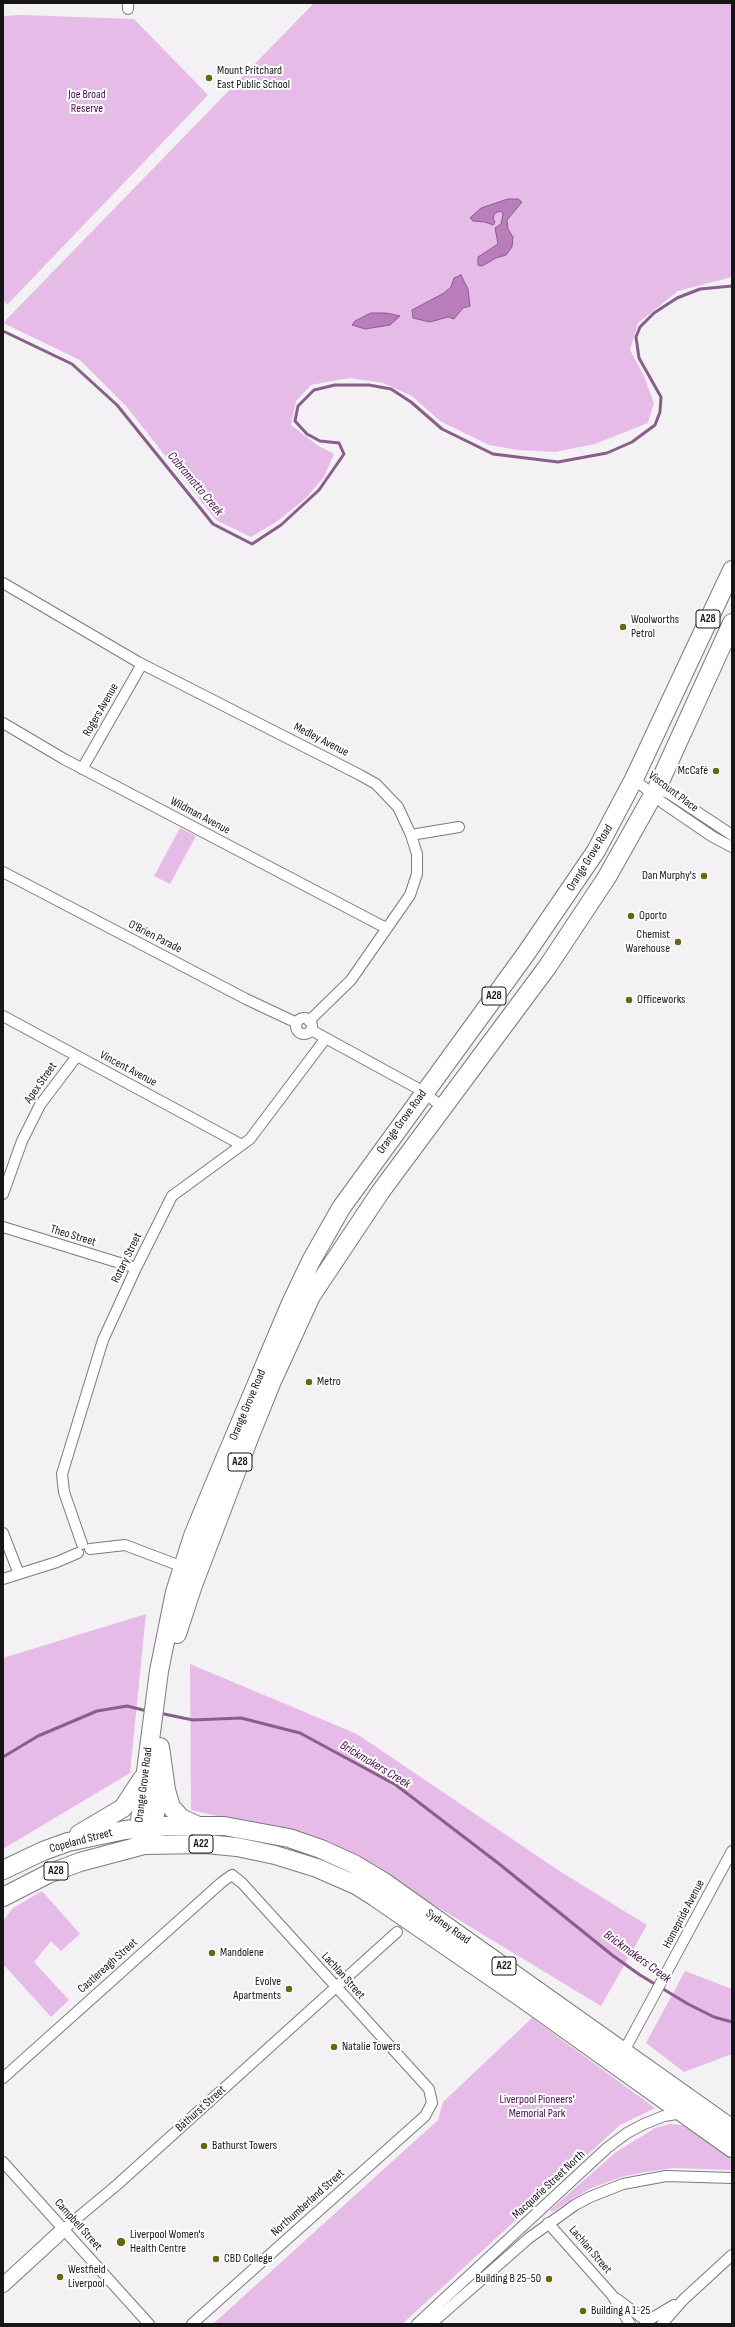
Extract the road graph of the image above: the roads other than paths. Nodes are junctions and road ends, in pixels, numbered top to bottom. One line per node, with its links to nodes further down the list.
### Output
1 (732, 570): 7 (highway, Orange Grove Road / A28)
2 (3, 583): 4 (street, Medley Avenue)
3 (732, 623): 8 (highway, Orange Grove Road / A28)
4 (142, 664): 6 (street, Rogers Avenue); 10 (street, Medley Avenue)
5 (3, 723): 6 (street, Wildman Avenue)
6 (82, 769): 14 (street, Wildman Avenue)
7 (634, 779): 8 (street, Viscount Place); 19 (highway, Orange Grove Road / A28)
8 (655, 792): 11 (street, Viscount Place); 12 (street, Viscount Place); 20 (highway, Orange Grove Road / A28)
9 (459, 827): 10 (street)
10 (411, 835): 14 (street, Medley Avenue)
11 (732, 835)
12 (732, 847)
13 (3, 872): 16 (street, O'Brien Parade)
14 (386, 928): 16 (street, Medley Avenue)
15 (3, 1016): 18 (street, Vincent Avenue)
16 (310, 1026): 17 (street)
17 (326, 1038): 19 (street); 21 (street, Rotary Street)
18 (77, 1056): 21 (street, Vincent Avenue); 22 (street, Apex Street)
19 (424, 1092): 20 (street); 27 (highway, Orange Grove Road / A28)
20 (443, 1107): 30 (highway, Orange Grove Road / A28)
21 (242, 1145): 24 (street, Rotary Street)
22 (3, 1194)
23 (3, 1227): 24 (street, Theo Street)
24 (136, 1268): 26 (street, Rotary Street)
25 (3, 1533): 28 (street)
26 (83, 1549): 27 (street); 28 (street)
27 (183, 1567): 30 (highway, Orange Grove Road / A28)
28 (19, 1574): 29 (street)
29 (3, 1579)
30 (160, 1699): 31 (highway, Orange Grove Road / A28)
31 (157, 1723): 32 (highway, Orange Grove Road / A28); 33 (highway, Orange Grove Road / A28)
32 (160, 1747): 34 (highway); 35 (highway, Orange Grove Road / A28)
33 (146, 1771): 35 (highway, Orange Grove Road); 36 (highway, A28)
34 (197, 1825): 35 (highway, Sydney Road / A22); 43 (highway, Sydney Road / A22)
35 (146, 1834): 36 (highway, Copeland Street / A22); 40 (highway, Copeland Street / A28); 43 (highway, Sydney Road / A22)
36 (68, 1842): 38 (highway, Copeland Street / A28)
37 (732, 1851): 43 (street, Homepride Avenue)
38 (3, 1870)
39 (232, 1875): 42 (street, Lachlan Street); 44 (street, Castlereagh Street)
40 (3, 1897)
41 (397, 1932): 42 (street, Bathurst Street)
42 (336, 1987): 45 (street, Lachlan Street); 52 (street, Bathurst Street)
43 (620, 2058): 46 (highway, Sydney Road / A22); 47 (highway, Sydney Road / A22)
44 (3, 2078)
45 (432, 2096): 59 (street, Northumberland Street)
46 (682, 2112): 47 (street, Macquarie Street North); 48 (highway, A22); 60 (street, Macquarie Street North)
47 (726, 2125)
48 (732, 2148)
49 (3, 2162): 52 (street, Campbell Street)
50 (732, 2178): 51 (street, Macquarie Street North)
51 (548, 2223): 55 (street, Lachlan Street); 61 (street, Macquarie Street North)
52 (64, 2230): 54 (street, Bathurst Street); 58 (street, Campbell Street)
53 (732, 2255): 56 (street)
54 (3, 2285)
55 (612, 2295): 57 (street, Lachlan Street); 62 (street, Lachlan Street)
56 (683, 2300): 57 (street); 63 (street)
57 (647, 2322)
58 (149, 2324)
59 (192, 2324)
60 (417, 2324)
61 (431, 2324)
62 (630, 2324)
63 (662, 2324)

